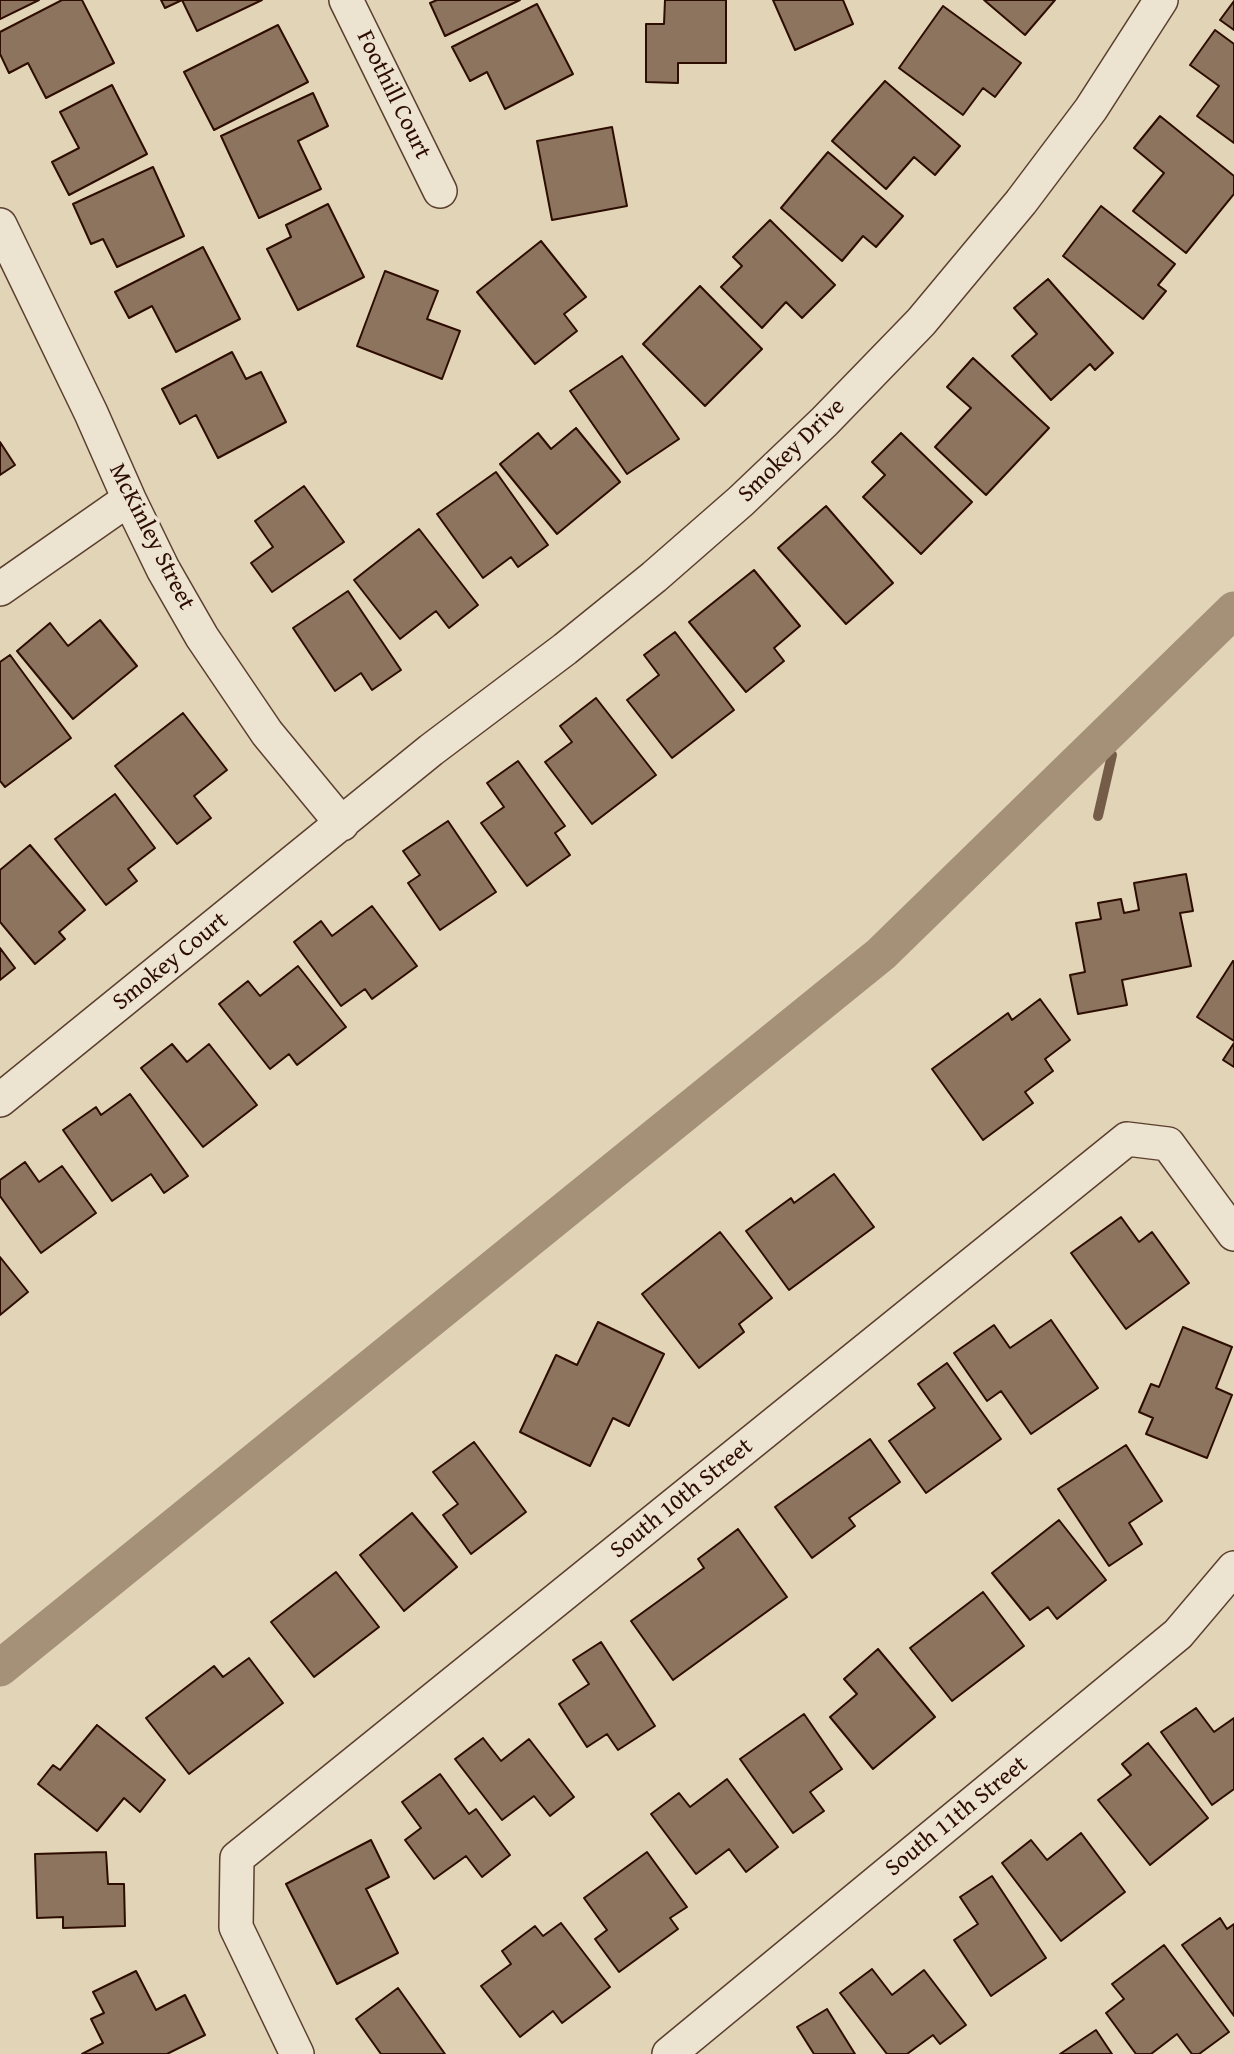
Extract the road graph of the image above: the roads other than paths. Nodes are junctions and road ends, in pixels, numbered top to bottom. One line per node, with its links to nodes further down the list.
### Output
1 (346, 0): 3 (street, Foothill Court)
2 (1161, 0): 7 (street, Smokey Drive)
3 (440, 191)
4 (0, 225): 5 (street, McKinley Street)
5 (129, 499): 6 (street); 7 (street, McKinley Street)
6 (0, 589)
7 (342, 824): 8 (street, Smokey Court)
8 (0, 1100)
9 (1234, 1234): 11 (street, South 10th Street)
10 (1234, 1568): 12 (street, South 11th Street)
11 (297, 2054)
12 (668, 2054)

